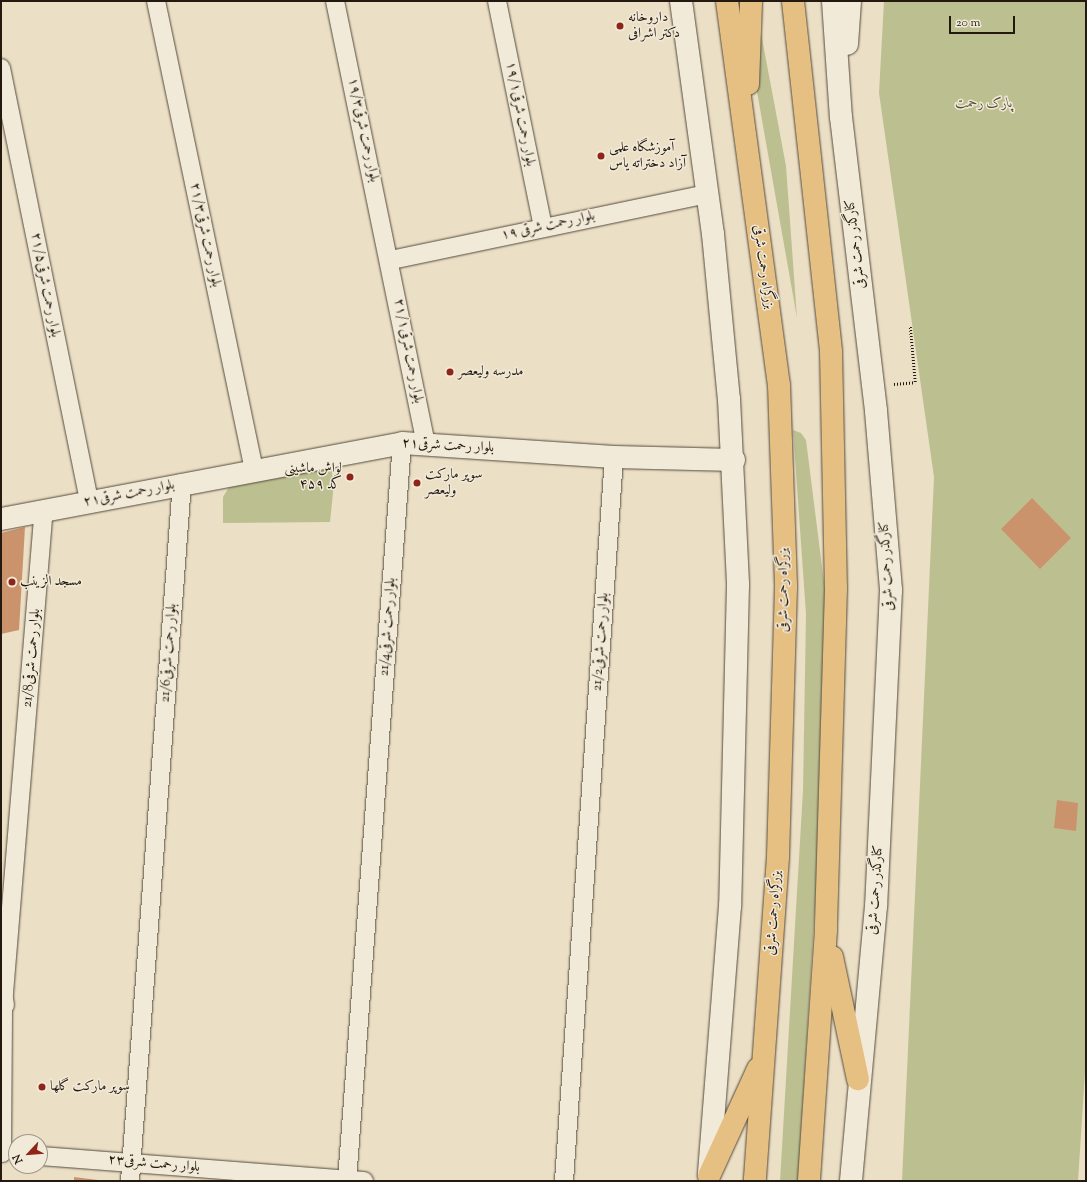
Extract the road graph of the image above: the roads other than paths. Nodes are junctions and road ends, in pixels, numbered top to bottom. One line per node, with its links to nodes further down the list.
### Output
1 (156, 1): 20 (street, بلوار رحمت شرقی۲۱/۳)
2 (335, 1): 15 (street, بلوار رحمت شرقی۱۹/۳)
3 (497, 1): 14 (street, بلوار رحمت شرقی۱۹/۱)
4 (681, 1): 13 (main road)
5 (727, 1): 12 (highway, بزرگراه رحمت شرقی)
6 (751, 1): 12 (highway)
7 (793, 1): 25 (highway)
8 (833, 1): 11 (main road, کنارگذر رحمت شرقی)
9 (850, 1): 11 (main road)
10 (1, 68): 22 (street, بلوار رحمت شرقی۲۱/۵)
11 (841, 117): 28 (main road, کنارگذر رحمت شرقی)
12 (744, 123): 27 (highway, بزرگراه رحمت شرقی)
13 (707, 194): 14 (street, بلوار رحمت شرقی ۱۹); 19 (main road)
14 (543, 227): 15 (street, بلوار رحمت شرقی ۱۹)
15 (391, 260): 17 (street, بلوار رحمت شرقی۲۱/۱)
16 (402, 443): 17 (main road, بلوار رحمت شرقی۲۱); 20 (main road, بلوار رحمت شرقی۲۱); 34 (street, بلوار رحمت شرقی21/4)
17 (426, 443): 18 (main road, بلوار رحمت شرقی۲۱)
18 (614, 457): 19 (main road, بلوار رحمت شرقی۲۱); 35 (street, بلوار رحمت شرقی21/2)
19 (734, 460): 32 (main road)
20 (254, 469): 21 (main road, بلوار رحمت شرقی۲۱)
21 (182, 483): 22 (main road, بلوار رحمت شرقی۲۱); 31 (street, بلوار رحمت شرقی21/6)
22 (89, 502): 23 (main road, بلوار رحمت شرقی۲۱)
23 (44, 511): 24 (main road, بلوار رحمت شرقی۲۱); 26 (street, بلوار رحمت شرقی21/8)
24 (1, 519)
25 (826, 930): 28 (highway); 37 (highway)
26 (2, 1001): 29 (street, بلوار رحمت شرقی21/8)
27 (764, 1057): 32 (highway); 36 (highway, بزرگراه رحمت شرقی)
28 (858, 1079): 38 (main road, کنارگذر رحمت شرقی)
29 (6, 1153)
30 (48, 1157): 31 (street, بلوار رحمت شرقی۲۳)
31 (131, 1162): 33 (street, بلوار رحمت شرقی21/6); 34 (street, بلوار رحمت شرقی۲۳)
32 (709, 1178)
33 (130, 1181)
34 (353, 1181)
35 (564, 1181)
36 (755, 1181)
37 (809, 1181)
38 (851, 1181)

